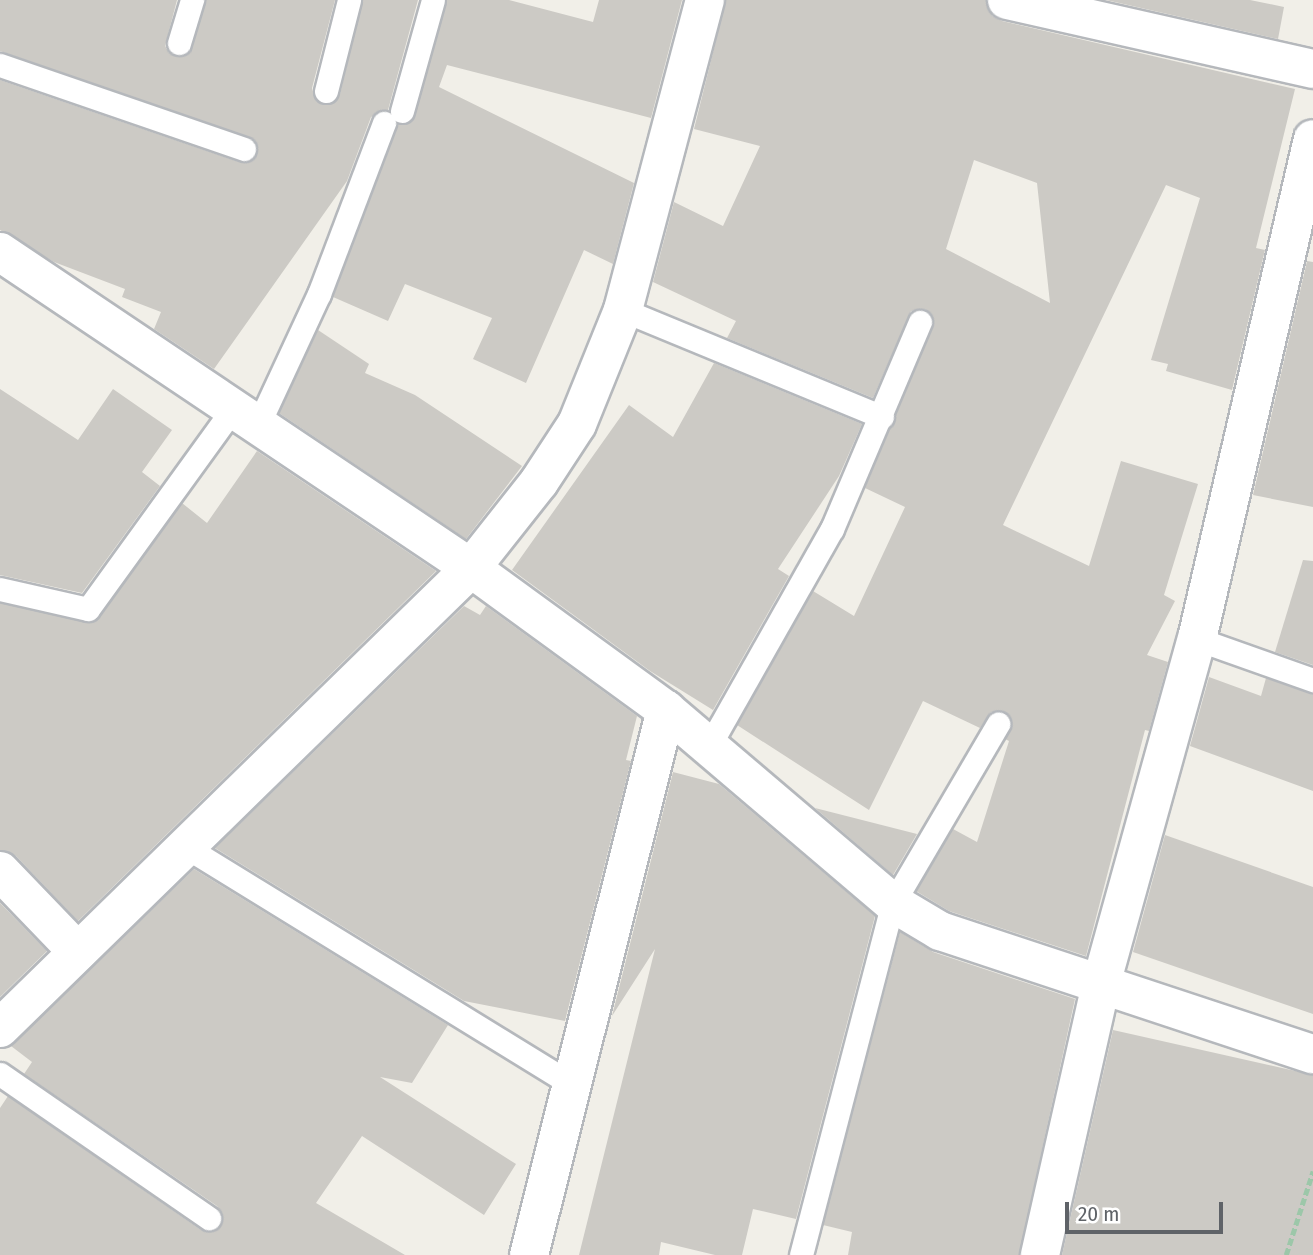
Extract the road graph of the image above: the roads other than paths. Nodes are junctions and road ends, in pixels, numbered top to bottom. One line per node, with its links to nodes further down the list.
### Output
1 (192, 0): 6 (lane)
2 (349, 0): 9 (lane)
3 (433, 0): 15 (lane)
4 (705, 0): 13 (street)
5 (1007, 0): 8 (street)
6 (179, 43)
7 (0, 65): 11 (lane)
8 (1313, 69)
9 (326, 91)
10 (1313, 139): 19 (street)
11 (244, 149)
12 (0, 252): 15 (street)
13 (623, 310): 16 (lane); 17 (street)
14 (920, 322): 16 (lane)
15 (246, 415): 17 (street); 18 (lane)
16 (882, 417): 23 (lane)
17 (471, 568): 21 (street); 24 (street)
18 (0, 590)
19 (1197, 639): 20 (lane); 28 (street)
20 (1313, 680)
21 (666, 710): 23 (street); 32 (street)
22 (998, 724): 26 (lane)
23 (709, 746): 26 (street)
24 (186, 847): 27 (street); 32 (lane)
25 (0, 871): 27 (street)
26 (893, 903): 28 (street); 35 (lane)
27 (78, 951): 29 (street)
28 (1101, 984): 30 (street); 36 (street)
29 (0, 1028)
30 (1313, 1054)
31 (0, 1074): 33 (lane)
32 (573, 1085): 34 (street)
33 (209, 1217)
34 (529, 1255)
35 (801, 1255)
36 (1041, 1255)

